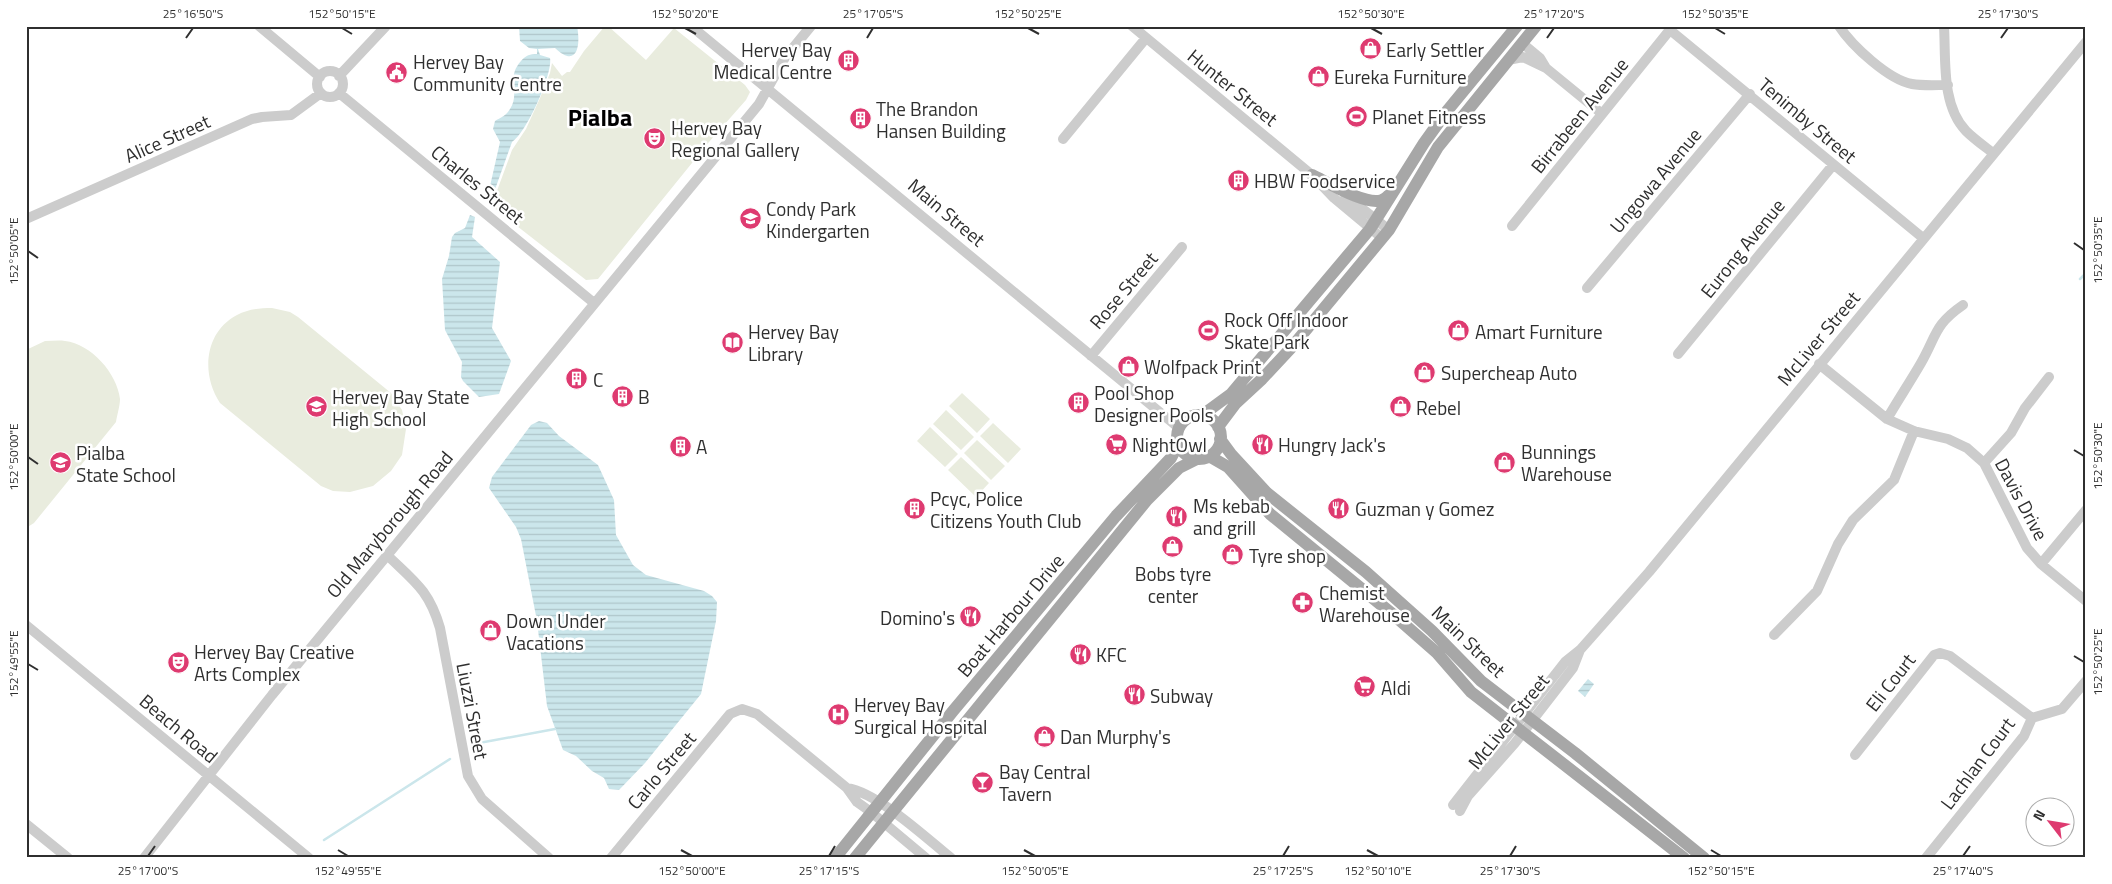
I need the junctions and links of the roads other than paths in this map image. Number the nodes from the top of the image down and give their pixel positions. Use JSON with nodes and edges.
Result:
{"nodes":[{"id":1,"x":260,"y":26,"type":"edge"},
{"id":2,"x":386,"y":26,"type":"edge"},
{"id":3,"x":692,"y":26,"type":"edge"},
{"id":4,"x":811,"y":26,"type":"edge"},
{"id":5,"x":1132,"y":26,"type":"edge"},
{"id":6,"x":1508,"y":26,"type":"edge"},
{"id":7,"x":1517,"y":26,"type":"edge"},
{"id":8,"x":1536,"y":26,"type":"edge"},
{"id":9,"x":1839,"y":26,"type":"edge"},
{"id":10,"x":1944,"y":26,"type":"edge"},
{"id":11,"x":1671,"y":28,"type":"edge"},
{"id":12,"x":1146,"y":38,"type":"junction"},
{"id":13,"x":2084,"y":42,"type":"edge"},
{"id":14,"x":1522,"y":43,"type":"junction"},
{"id":15,"x":1492,"y":56,"type":"junction"},
{"id":16,"x":1508,"y":60,"type":"junction"},
{"id":17,"x":1546,"y":68,"type":"junction"},
{"id":18,"x":339,"y":76,"type":"junction"},
{"id":19,"x":320,"y":77,"type":"junction"},
{"id":20,"x":1948,"y":84,"type":"junction"},
{"id":21,"x":1467,"y":87,"type":"junction"},
{"id":22,"x":768,"y":89,"type":"junction"},
{"id":23,"x":320,"y":93,"type":"junction"},
{"id":24,"x":339,"y":94,"type":"junction"},
{"id":25,"x":1750,"y":94,"type":"junction"},
{"id":26,"x":1601,"y":113,"type":"junction"},
{"id":27,"x":1064,"y":139,"type":"dead end"},
{"id":28,"x":1993,"y":153,"type":"junction"},
{"id":29,"x":1833,"y":164,"type":"junction"},
{"id":30,"x":1312,"y":175,"type":"junction"},
{"id":31,"x":1396,"y":189,"type":"junction"},
{"id":32,"x":26,"y":219,"type":"edge"},
{"id":33,"x":1373,"y":224,"type":"junction"},
{"id":34,"x":1512,"y":226,"type":"dead end"},
{"id":35,"x":1385,"y":234,"type":"junction"},
{"id":36,"x":1923,"y":238,"type":"junction"},
{"id":37,"x":1182,"y":246,"type":"dead end"},
{"id":38,"x":1587,"y":288,"type":"dead end"},
{"id":39,"x":594,"y":303,"type":"junction"},
{"id":40,"x":1963,"y":305,"type":"dead end"},
{"id":41,"x":1678,"y":354,"type":"dead end"},
{"id":42,"x":1091,"y":356,"type":"junction"},
{"id":43,"x":1819,"y":364,"type":"junction"},
{"id":44,"x":2049,"y":378,"type":"dead end"},
{"id":45,"x":1201,"y":416,"type":"junction"},
{"id":46,"x":1887,"y":419,"type":"junction"},
{"id":47,"x":1179,"y":428,"type":"junction"},
{"id":48,"x":1914,"y":430,"type":"junction"},
{"id":49,"x":1219,"y":433,"type":"junction"},
{"id":50,"x":1178,"y":445,"type":"junction"},
{"id":51,"x":1203,"y":458,"type":"junction"},
{"id":52,"x":1984,"y":463,"type":"junction"},
{"id":53,"x":2086,"y":510,"type":"edge"},
{"id":54,"x":387,"y":555,"type":"junction"},
{"id":55,"x":2042,"y":564,"type":"junction"},
{"id":56,"x":2086,"y":601,"type":"edge"},
{"id":57,"x":26,"y":625,"type":"edge"},
{"id":58,"x":1774,"y":636,"type":"dead end"},
{"id":59,"x":1017,"y":658,"type":"junction"},
{"id":60,"x":2086,"y":681,"type":"edge"},
{"id":61,"x":965,"y":698,"type":"junction"},
{"id":62,"x":1528,"y":717,"type":"junction"},
{"id":63,"x":2032,"y":718,"type":"junction"},
{"id":64,"x":1519,"y":730,"type":"junction"},
{"id":65,"x":1855,"y":754,"type":"dead end"},
{"id":66,"x":209,"y":775,"type":"junction"},
{"id":67,"x":876,"y":807,"type":"junction"},
{"id":68,"x":1457,"y":808,"type":"dead end"},
{"id":69,"x":892,"y":812,"type":"junction"},
{"id":70,"x":884,"y":822,"type":"junction"},
{"id":71,"x":26,"y":824,"type":"edge"},
{"id":72,"x":68,"y":858,"type":"edge"},
{"id":73,"x":144,"y":858,"type":"edge"},
{"id":74,"x":309,"y":858,"type":"edge"},
{"id":75,"x":549,"y":858,"type":"edge"},
{"id":76,"x":611,"y":858,"type":"edge"},
{"id":77,"x":835,"y":858,"type":"edge"},
{"id":78,"x":855,"y":858,"type":"edge"},
{"id":79,"x":926,"y":858,"type":"edge"},
{"id":80,"x":950,"y":858,"type":"edge"},
{"id":81,"x":1684,"y":858,"type":"edge"},
{"id":82,"x":1704,"y":858,"type":"edge"},
{"id":83,"x":1926,"y":858,"type":"edge"}],
"edges":[{"from":1,"to":19,"type":"street"},
{"from":2,"to":18,"type":"street"},
{"from":3,"to":22,"type":"street","name":"Main Street"},
{"from":4,"to":22,"type":"street","name":"Old Maryborough Road"},
{"from":5,"to":12,"type":"street","name":"Hunter Street"},
{"from":6,"to":15,"type":"main road"},
{"from":7,"to":15,"type":"main road"},
{"from":8,"to":14,"type":"main road"},
{"from":9,"to":20,"type":"street"},
{"from":10,"to":20,"type":"street"},
{"from":11,"to":25,"type":"street","name":"Tenimby Street"},
{"from":11,"to":26,"type":"street","name":"Birrabeen Avenue"},
{"from":12,"to":27,"type":"street"},
{"from":12,"to":30,"type":"street","name":"Hunter Street"},
{"from":13,"to":28,"type":"street","name":"McLiver Street"},
{"from":14,"to":16,"type":"main road"},
{"from":14,"to":17,"type":"street"},
{"from":14,"to":21,"type":"main road"},
{"from":15,"to":21,"type":"main road"},
{"from":16,"to":17,"type":"street"},
{"from":16,"to":35,"type":"main road"},
{"from":17,"to":26,"type":"street"},
{"from":18,"to":19,"type":"street"},
{"from":18,"to":24,"type":"street"},
{"from":19,"to":23,"type":"street"},
{"from":20,"to":28,"type":"street"},
{"from":21,"to":31,"type":"main road"},
{"from":22,"to":39,"type":"street","name":"Old Maryborough Road"},
{"from":22,"to":42,"type":"street","name":"Main Street"},
{"from":23,"to":24,"type":"street"},
{"from":23,"to":32,"type":"street","name":"Alice Street"},
{"from":24,"to":39,"type":"street","name":"Charles Street"},
{"from":25,"to":29,"type":"street","name":"Tenimby Street"},
{"from":25,"to":38,"type":"street","name":"Ungowa Avenue"},
{"from":26,"to":34,"type":"street","name":"Birrabeen Avenue"},
{"from":28,"to":36,"type":"street","name":"McLiver Street"},
{"from":29,"to":36,"type":"street","name":"Tenimby Street"},
{"from":29,"to":41,"type":"street","name":"Eurong Avenue"},
{"from":30,"to":31,"type":"main road"},
{"from":30,"to":33,"type":"street","name":"Hunter Street"},
{"from":31,"to":33,"type":"main road"},
{"from":33,"to":35,"type":"street","name":"Hunter Street"},
{"from":33,"to":45,"type":"main road"},
{"from":35,"to":49,"type":"main road"},
{"from":36,"to":43,"type":"street","name":"McLiver Street"},
{"from":37,"to":42,"type":"street","name":"Rose Street"},
{"from":39,"to":54,"type":"street","name":"Old Maryborough Road"},
{"from":40,"to":46,"type":"street"},
{"from":42,"to":47,"type":"street","name":"Main Street"},
{"from":43,"to":46,"type":"street","name":"Davis Drive"},
{"from":43,"to":62,"type":"street","name":"McLiver Street"},
{"from":44,"to":52,"type":"street"},
{"from":45,"to":47,"type":"main road"},
{"from":45,"to":49,"type":"main road"},
{"from":46,"to":48,"type":"street","name":"Davis Drive"},
{"from":47,"to":50,"type":"main road"},
{"from":48,"to":52,"type":"street","name":"Davis Drive"},
{"from":48,"to":58,"type":"street"},
{"from":49,"to":51,"type":"main road"},
{"from":49,"to":62,"type":"main road","name":"Main Street"},
{"from":50,"to":51,"type":"main road"},
{"from":50,"to":61,"type":"main road","name":"Boat Harbour Drive"},
{"from":51,"to":59,"type":"main road","name":"Boat Harbour Drive"},
{"from":51,"to":64,"type":"main road","name":"Main Street"},
{"from":52,"to":55,"type":"street","name":"Davis Drive"},
{"from":53,"to":55,"type":"street"},
{"from":54,"to":66,"type":"street","name":"Old Maryborough Road"},
{"from":54,"to":75,"type":"street","name":"Liuzzi Street"},
{"from":55,"to":56,"type":"street","name":"Davis Drive"},
{"from":57,"to":66,"type":"street","name":"Beach Road"},
{"from":59,"to":61,"type":"main road"},
{"from":59,"to":69,"type":"main road","name":"Boat Harbour Drive"},
{"from":60,"to":63,"type":"street","name":"Lachlan Court"},
{"from":61,"to":67,"type":"main road","name":"Boat Harbour Drive"},
{"from":62,"to":64,"type":"street","name":"McLiver Street"},
{"from":62,"to":82,"type":"main road","name":"Main Street"},
{"from":63,"to":65,"type":"street","name":"Eli Court"},
{"from":63,"to":83,"type":"street","name":"Lachlan Court"},
{"from":64,"to":68,"type":"street","name":"McLiver Street"},
{"from":64,"to":81,"type":"main road","name":"Main Street"},
{"from":66,"to":73,"type":"street","name":"Old Maryborough Road"},
{"from":66,"to":74,"type":"street","name":"Beach Road"},
{"from":67,"to":69,"type":"street"},
{"from":67,"to":70,"type":"street"},
{"from":67,"to":76,"type":"street","name":"Carlo Street"},
{"from":67,"to":77,"type":"main road","name":"Boat Harbour Drive"},
{"from":69,"to":70,"type":"main road","name":"Boat Harbour Drive"},
{"from":69,"to":80,"type":"street"},
{"from":70,"to":78,"type":"main road","name":"Boat Harbour Drive"},
{"from":70,"to":79,"type":"street"},
{"from":71,"to":72,"type":"street"}]}
